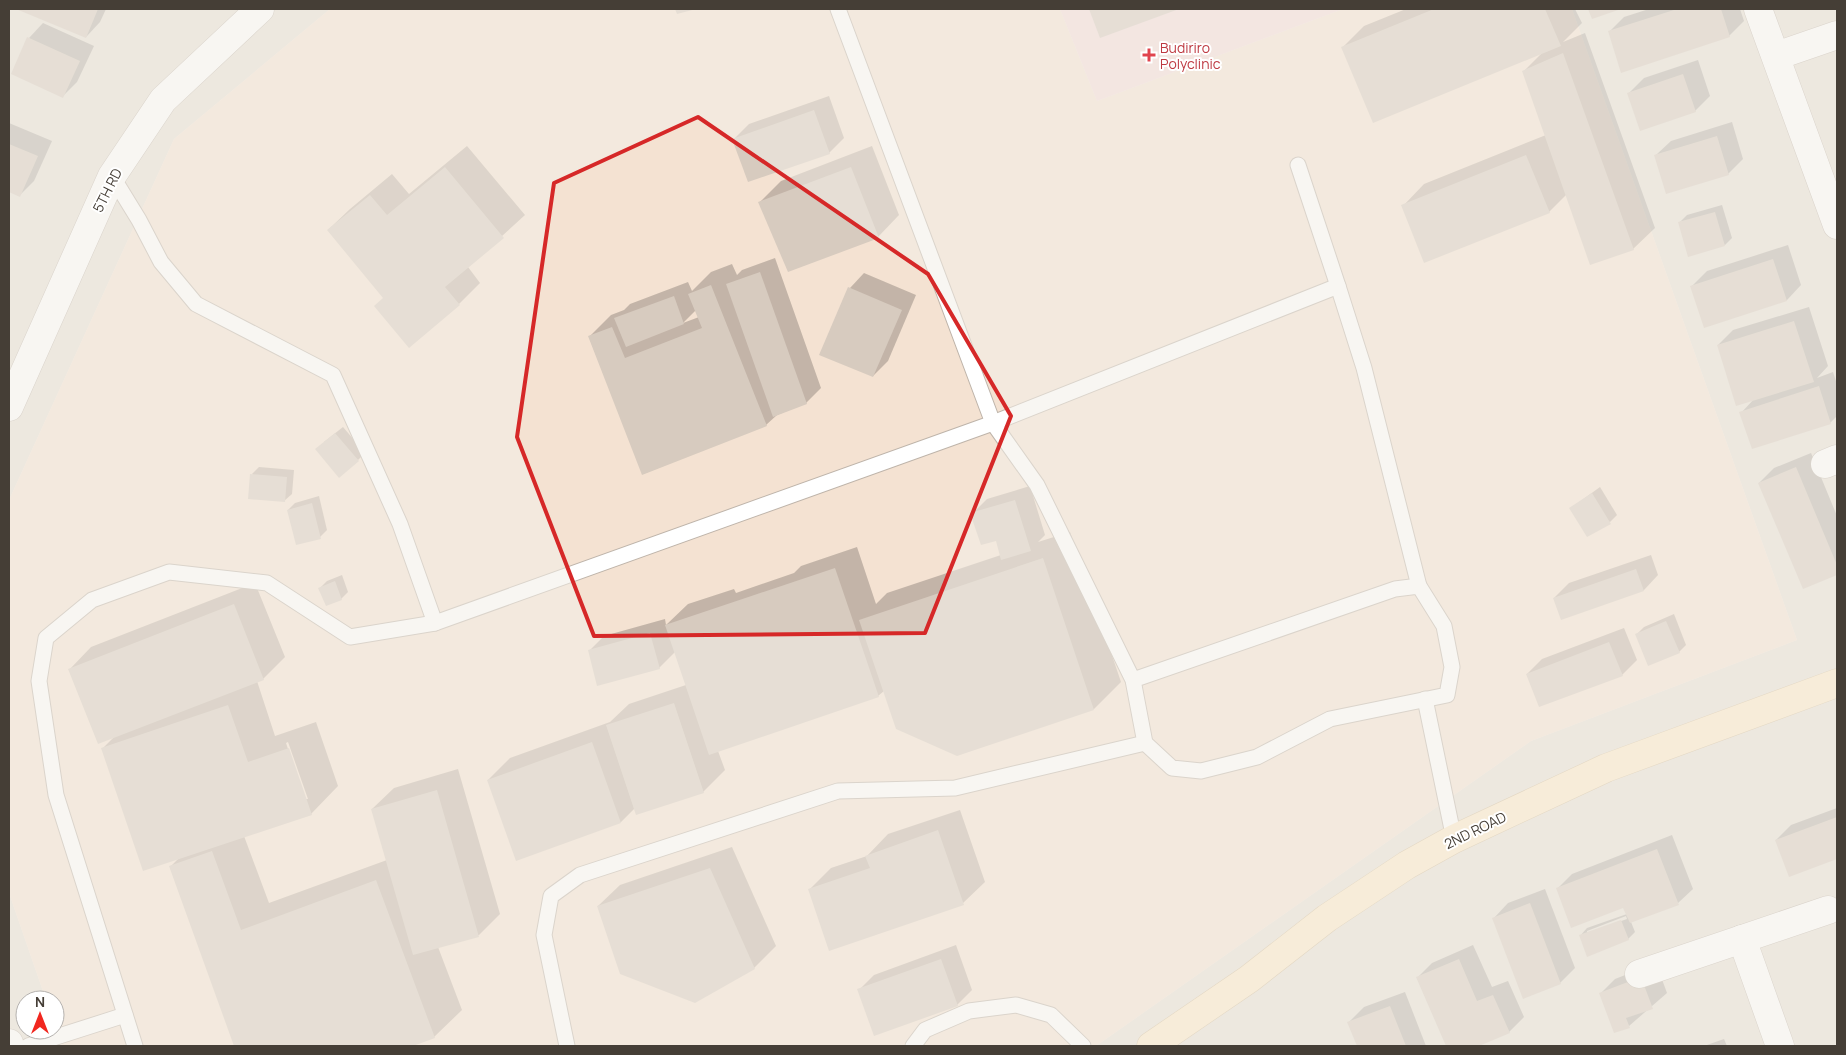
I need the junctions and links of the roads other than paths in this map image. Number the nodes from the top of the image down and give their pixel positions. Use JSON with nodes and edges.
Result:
{"nodes":[{"id":1,"x":260,"y":9,"type":"edge"},
{"id":2,"x":838,"y":9,"type":"edge"},
{"id":3,"x":1758,"y":9,"type":"edge"},
{"id":4,"x":1837,"y":35,"type":"edge"},
{"id":5,"x":1776,"y":56,"type":"junction"},
{"id":6,"x":1298,"y":165,"type":"dead end"},
{"id":7,"x":112,"y":176,"type":"junction"},
{"id":8,"x":1837,"y":225,"type":"edge"},
{"id":9,"x":1338,"y":286,"type":"junction"},
{"id":10,"x":9,"y":407,"type":"edge"},
{"id":11,"x":993,"y":423,"type":"junction"},
{"id":12,"x":1419,"y":586,"type":"junction"},
{"id":13,"x":435,"y":623,"type":"junction"},
{"id":14,"x":1133,"y":680,"type":"junction"},
{"id":15,"x":1837,"y":683,"type":"edge"},
{"id":16,"x":1425,"y":699,"type":"junction"},
{"id":17,"x":1145,"y":743,"type":"junction"},
{"id":18,"x":1454,"y":839,"type":"junction"},
{"id":19,"x":1828,"y":910,"type":"dead end"},
{"id":20,"x":1742,"y":939,"type":"junction"},
{"id":21,"x":1639,"y":974,"type":"dead end"},
{"id":22,"x":125,"y":1015,"type":"junction"},
{"id":23,"x":28,"y":1046,"type":"edge"},
{"id":24,"x":136,"y":1046,"type":"edge"},
{"id":25,"x":567,"y":1046,"type":"edge"},
{"id":26,"x":913,"y":1046,"type":"edge"},
{"id":27,"x":1083,"y":1046,"type":"edge"},
{"id":28,"x":1151,"y":1046,"type":"edge"},
{"id":29,"x":1780,"y":1046,"type":"edge"}],
"edges":[{"from":1,"to":7,"type":"street","name":"5TH RD"},
{"from":2,"to":11,"type":"lane"},
{"from":3,"to":5,"type":"street"},
{"from":4,"to":5,"type":"street"},
{"from":5,"to":8,"type":"street"},
{"from":6,"to":9,"type":"lane"},
{"from":7,"to":10,"type":"street","name":"5TH RD"},
{"from":7,"to":13,"type":"lane"},
{"from":9,"to":11,"type":"lane"},
{"from":9,"to":12,"type":"lane"},
{"from":11,"to":13,"type":"lane"},
{"from":11,"to":14,"type":"lane"},
{"from":12,"to":14,"type":"lane"},
{"from":12,"to":16,"type":"lane"},
{"from":13,"to":22,"type":"lane"},
{"from":14,"to":17,"type":"lane"},
{"from":15,"to":18,"type":"street","name":"2ND ROAD"},
{"from":16,"to":17,"type":"lane"},
{"from":16,"to":18,"type":"lane"},
{"from":17,"to":25,"type":"lane"},
{"from":18,"to":28,"type":"street","name":"2ND ROAD"},
{"from":19,"to":20,"type":"street"},
{"from":20,"to":21,"type":"street"},
{"from":20,"to":29,"type":"street"},
{"from":22,"to":23,"type":"lane"},
{"from":22,"to":24,"type":"lane"},
{"from":26,"to":27,"type":"lane"}]}
